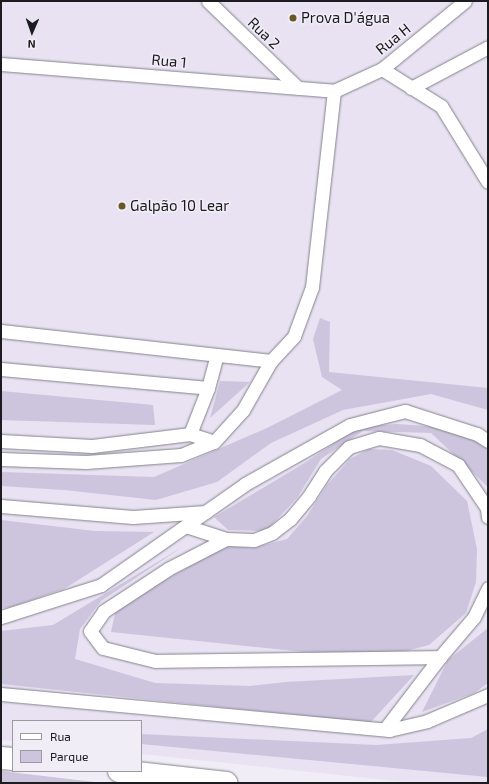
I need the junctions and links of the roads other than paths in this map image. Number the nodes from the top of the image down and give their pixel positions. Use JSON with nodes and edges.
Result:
{"nodes":[{"id":1,"x":208,"y":1,"type":"edge"},
{"id":2,"x":465,"y":1,"type":"edge"},
{"id":3,"x":488,"y":47,"type":"edge"},
{"id":4,"x":1,"y":64,"type":"edge"},
{"id":5,"x":382,"y":69,"type":"junction"},
{"id":6,"x":298,"y":88,"type":"junction"},
{"id":7,"x":411,"y":88,"type":"junction"},
{"id":8,"x":334,"y":91,"type":"junction"},
{"id":9,"x":488,"y":182,"type":"edge"},
{"id":10,"x":1,"y":331,"type":"edge"},
{"id":11,"x":217,"y":355,"type":"junction"},
{"id":12,"x":271,"y":361,"type":"junction"},
{"id":13,"x":1,"y":369,"type":"edge"},
{"id":14,"x":208,"y":388,"type":"junction"},
{"id":15,"x":190,"y":434,"type":"junction"},
{"id":16,"x":1,"y":441,"type":"edge"},
{"id":17,"x":488,"y":441,"type":"edge"},
{"id":18,"x":214,"y":442,"type":"junction"},
{"id":19,"x":1,"y":459,"type":"edge"},
{"id":20,"x":1,"y":506,"type":"edge"},
{"id":21,"x":206,"y":512,"type":"junction"},
{"id":22,"x":488,"y":517,"type":"edge"},
{"id":23,"x":186,"y":526,"type":"junction"},
{"id":24,"x":226,"y":539,"type":"junction"},
{"id":25,"x":488,"y":588,"type":"edge"},
{"id":26,"x":1,"y":617,"type":"edge"},
{"id":27,"x":440,"y":657,"type":"junction"},
{"id":28,"x":1,"y":694,"type":"edge"},
{"id":29,"x":488,"y":695,"type":"edge"},
{"id":30,"x":385,"y":729,"type":"junction"},
{"id":31,"x":1,"y":758,"type":"edge"},
{"id":32,"x":12,"y":759,"type":"edge"},
{"id":33,"x":128,"y":772,"type":"edge"},
{"id":34,"x":226,"y":783,"type":"edge"}],
"edges":[{"from":1,"to":6,"type":"lane","name":"Rua 2"},
{"from":2,"to":5,"type":"lane","name":"Rua H"},
{"from":3,"to":7,"type":"lane"},
{"from":4,"to":6,"type":"lane","name":"Rua 1"},
{"from":5,"to":7,"type":"lane"},
{"from":5,"to":8,"type":"lane","name":"Rua H"},
{"from":6,"to":8,"type":"lane","name":"Rua 1"},
{"from":7,"to":9,"type":"lane"},
{"from":8,"to":12,"type":"lane"},
{"from":10,"to":11,"type":"lane"},
{"from":11,"to":12,"type":"lane"},
{"from":11,"to":14,"type":"lane"},
{"from":12,"to":18,"type":"lane"},
{"from":13,"to":14,"type":"lane"},
{"from":14,"to":15,"type":"lane"},
{"from":15,"to":16,"type":"lane"},
{"from":15,"to":18,"type":"lane"},
{"from":17,"to":21,"type":"lane"},
{"from":18,"to":19,"type":"lane"},
{"from":20,"to":21,"type":"lane"},
{"from":21,"to":23,"type":"lane"},
{"from":22,"to":24,"type":"lane"},
{"from":23,"to":24,"type":"lane"},
{"from":23,"to":26,"type":"lane"},
{"from":24,"to":27,"type":"lane"},
{"from":25,"to":27,"type":"lane"},
{"from":27,"to":30,"type":"lane"},
{"from":28,"to":30,"type":"lane"},
{"from":29,"to":30,"type":"lane"},
{"from":31,"to":32,"type":"main road"},
{"from":33,"to":34,"type":"main road"}]}
